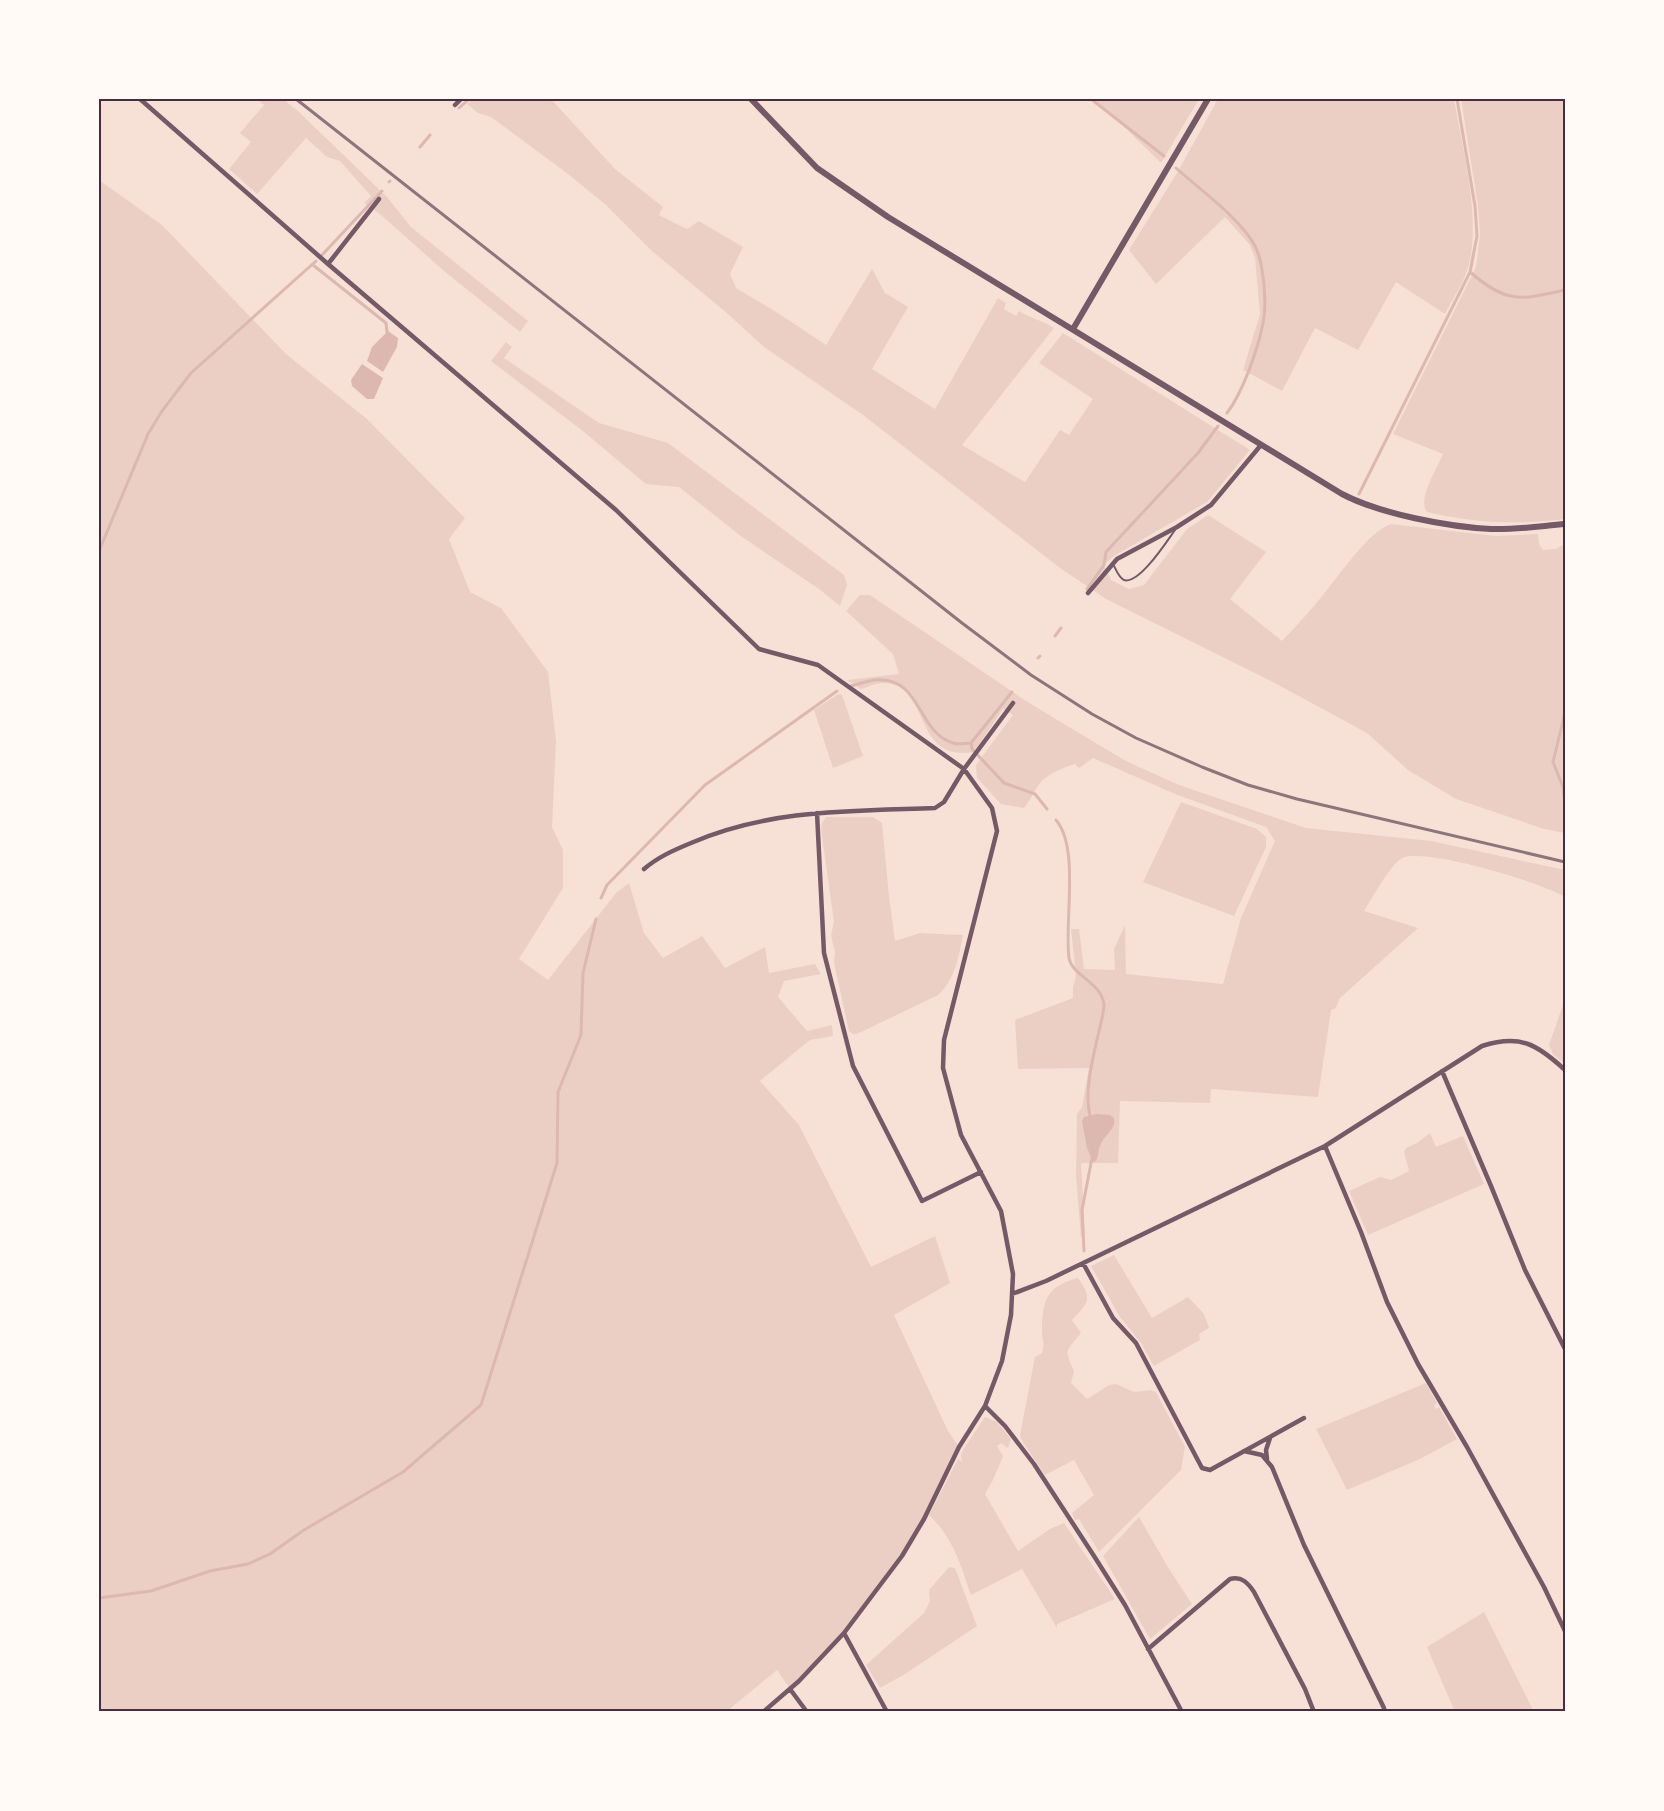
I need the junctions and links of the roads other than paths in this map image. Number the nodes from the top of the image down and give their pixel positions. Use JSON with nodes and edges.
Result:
{"nodes":[{"id":1,"x":140,"y":99,"type":"edge"},
{"id":2,"x":461,"y":99,"type":"edge"},
{"id":3,"x":751,"y":99,"type":"edge"},
{"id":4,"x":1208,"y":99,"type":"edge"},
{"id":5,"x":455,"y":105,"type":"dead end"},
{"id":6,"x":379,"y":199,"type":"dead end"},
{"id":7,"x":328,"y":264,"type":"junction"},
{"id":8,"x":1073,"y":329,"type":"junction"},
{"id":9,"x":1261,"y":445,"type":"junction"},
{"id":10,"x":1565,"y":524,"type":"edge"},
{"id":11,"x":1177,"y":527,"type":"junction"},
{"id":12,"x":1113,"y":564,"type":"junction"},
{"id":13,"x":1088,"y":593,"type":"dead end"},
{"id":14,"x":1013,"y":703,"type":"dead end"},
{"id":15,"x":964,"y":769,"type":"junction"},
{"id":16,"x":817,"y":813,"type":"junction"},
{"id":17,"x":644,"y":869,"type":"dead end"},
{"id":18,"x":1565,"y":1070,"type":"edge"},
{"id":19,"x":1442,"y":1071,"type":"junction"},
{"id":20,"x":1325,"y":1146,"type":"junction"},
{"id":21,"x":981,"y":1172,"type":"junction"},
{"id":22,"x":1083,"y":1263,"type":"junction"},
{"id":23,"x":1012,"y":1294,"type":"junction"},
{"id":24,"x":1565,"y":1349,"type":"edge"},
{"id":25,"x":985,"y":1406,"type":"junction"},
{"id":26,"x":1305,"y":1418,"type":"dead end"},
{"id":27,"x":1271,"y":1437,"type":"junction"},
{"id":28,"x":1244,"y":1451,"type":"junction"},
{"id":29,"x":1267,"y":1459,"type":"junction"},
{"id":30,"x":1565,"y":1631,"type":"edge"},
{"id":31,"x":844,"y":1633,"type":"junction"},
{"id":32,"x":1148,"y":1649,"type":"junction"},
{"id":33,"x":790,"y":1689,"type":"junction"},
{"id":34,"x":763,"y":1712,"type":"edge"},
{"id":35,"x":807,"y":1712,"type":"edge"},
{"id":36,"x":887,"y":1712,"type":"edge"},
{"id":37,"x":1182,"y":1712,"type":"edge"},
{"id":38,"x":1314,"y":1712,"type":"edge"},
{"id":39,"x":1384,"y":1712,"type":"edge"}],
"edges":[{"from":1,"to":7,"type":"street"},
{"from":2,"to":5,"type":"street"},
{"from":3,"to":8,"type":"street"},
{"from":4,"to":8,"type":"street"},
{"from":6,"to":7,"type":"street"},
{"from":7,"to":15,"type":"street"},
{"from":8,"to":9,"type":"street"},
{"from":9,"to":10,"type":"street"},
{"from":9,"to":11,"type":"street"},
{"from":11,"to":12,"type":"street"},
{"from":11,"to":12,"type":"lane"},
{"from":12,"to":13,"type":"street"},
{"from":14,"to":15,"type":"street"},
{"from":15,"to":16,"type":"street"},
{"from":15,"to":21,"type":"street"},
{"from":16,"to":17,"type":"street"},
{"from":16,"to":21,"type":"street"},
{"from":18,"to":19,"type":"street"},
{"from":19,"to":20,"type":"street"},
{"from":19,"to":24,"type":"street"},
{"from":20,"to":22,"type":"street"},
{"from":20,"to":30,"type":"street"},
{"from":21,"to":23,"type":"street"},
{"from":22,"to":23,"type":"street"},
{"from":22,"to":28,"type":"street"},
{"from":23,"to":25,"type":"street"},
{"from":25,"to":31,"type":"street"},
{"from":25,"to":32,"type":"street"},
{"from":26,"to":27,"type":"street"},
{"from":27,"to":28,"type":"street"},
{"from":27,"to":29,"type":"street"},
{"from":28,"to":29,"type":"street"},
{"from":29,"to":39,"type":"street"},
{"from":31,"to":33,"type":"street"},
{"from":31,"to":36,"type":"street"},
{"from":32,"to":37,"type":"street"},
{"from":32,"to":38,"type":"street"},
{"from":33,"to":34,"type":"street"},
{"from":33,"to":35,"type":"street"}]}
